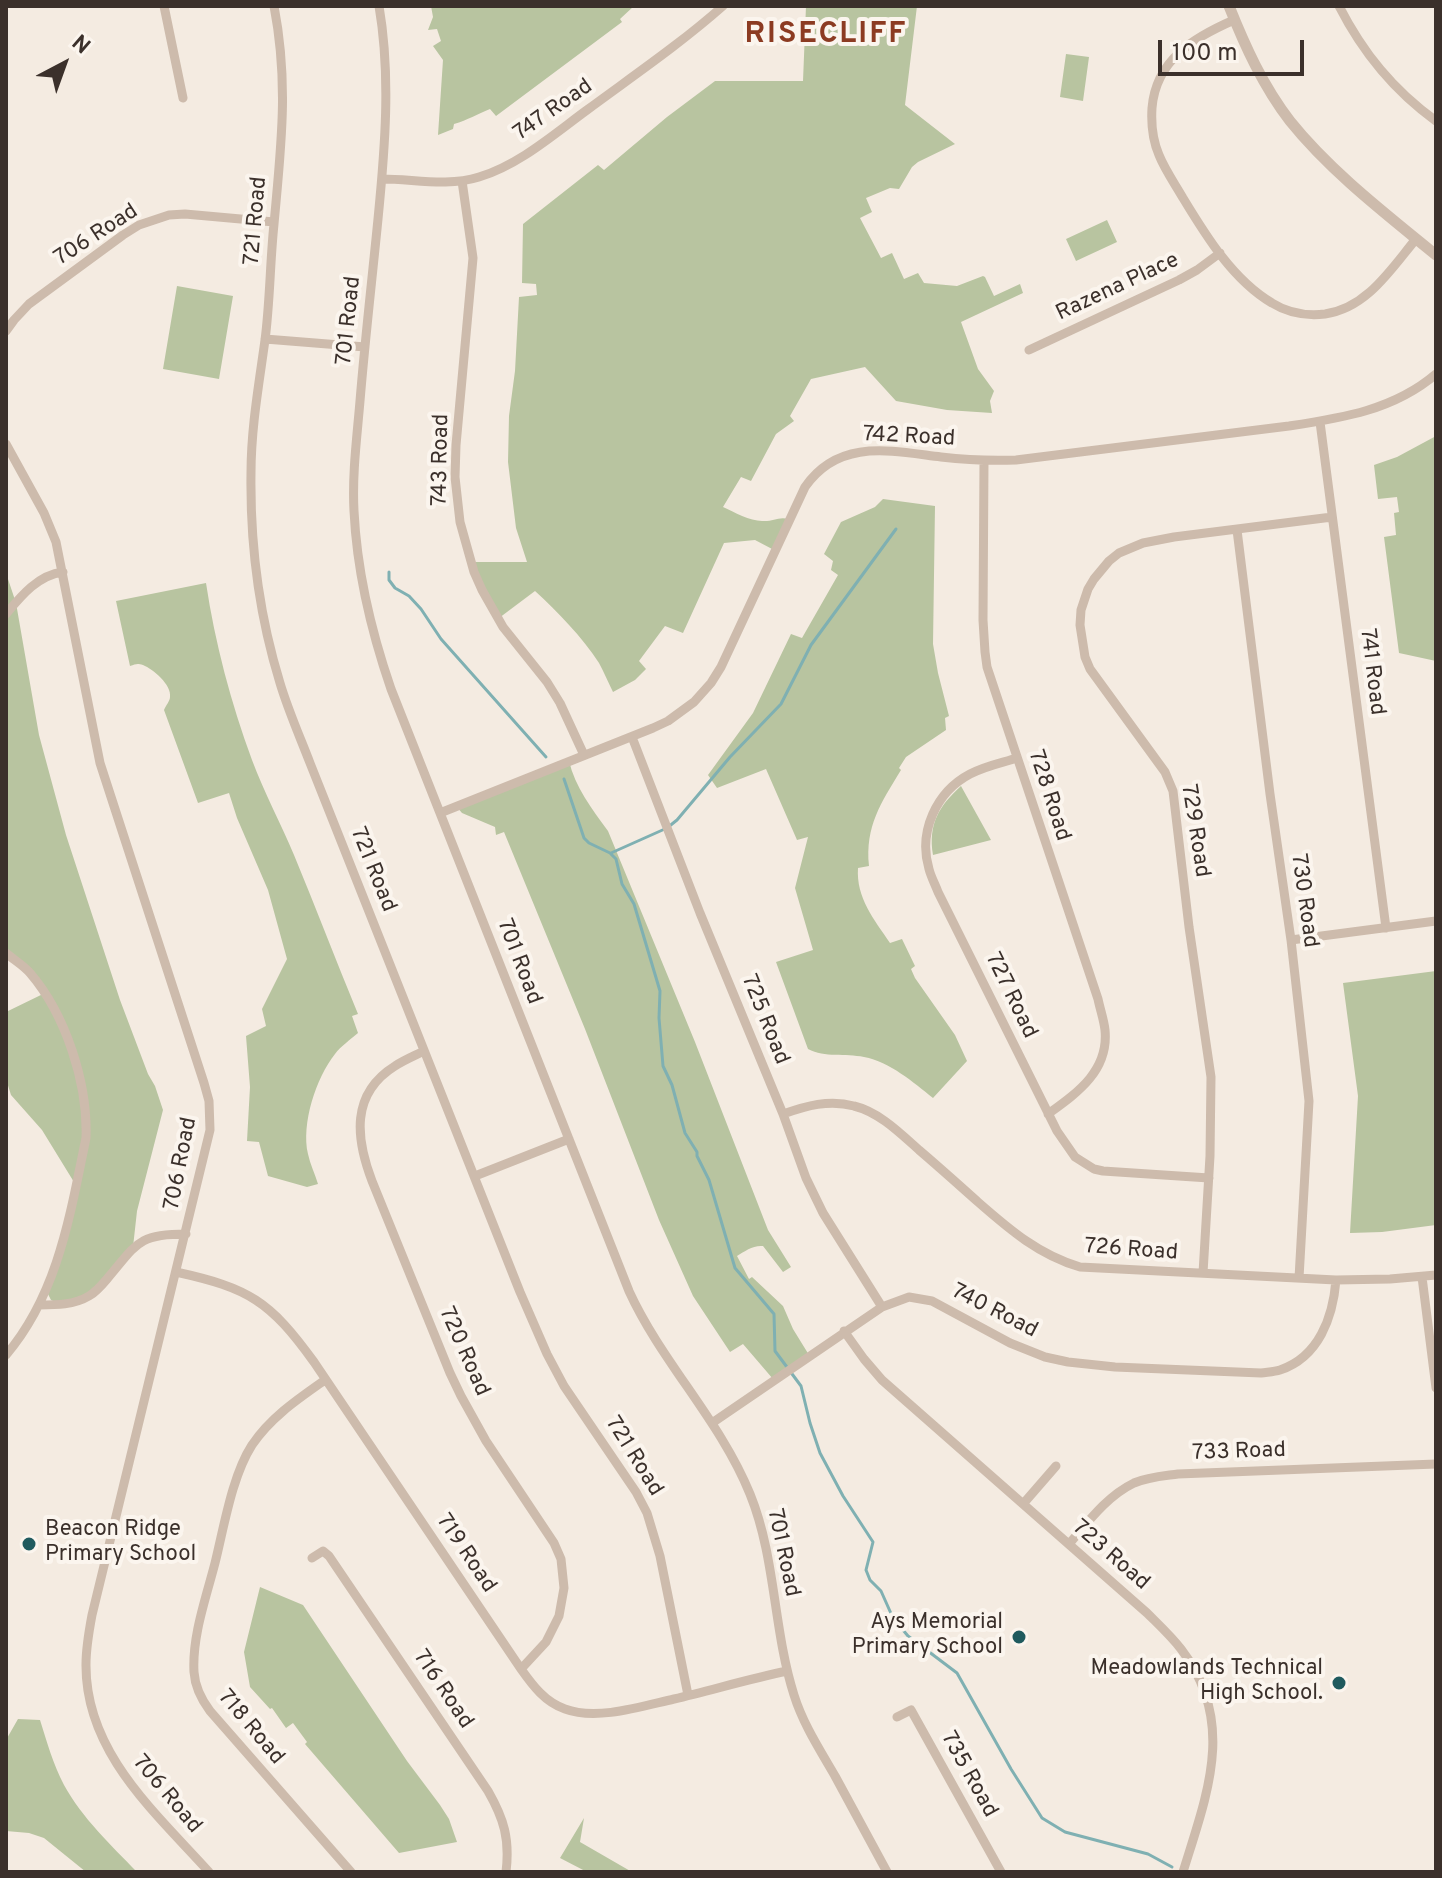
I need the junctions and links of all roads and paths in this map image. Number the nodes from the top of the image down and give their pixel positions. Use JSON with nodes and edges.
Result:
{"nodes":[{"id":1,"x":164,"y":6,"type":"edge"},
{"id":2,"x":274,"y":6,"type":"edge"},
{"id":3,"x":379,"y":6,"type":"edge"},
{"id":4,"x":723,"y":6,"type":"edge"},
{"id":5,"x":1229,"y":6,"type":"edge"},
{"id":6,"x":1339,"y":6,"type":"edge"},
{"id":7,"x":1234,"y":20,"type":"junction"},
{"id":8,"x":183,"y":98,"type":"dead end"},
{"id":9,"x":1436,"y":121,"type":"edge"},
{"id":10,"x":382,"y":179,"type":"junction"},
{"id":11,"x":462,"y":181,"type":"junction"},
{"id":12,"x":274,"y":222,"type":"junction"},
{"id":13,"x":1416,"y":239,"type":"junction"},
{"id":14,"x":1220,"y":253,"type":"junction"},
{"id":15,"x":1436,"y":255,"type":"edge"},
{"id":16,"x":6,"y":331,"type":"edge"},
{"id":17,"x":265,"y":339,"type":"junction"},
{"id":18,"x":365,"y":347,"type":"junction"},
{"id":19,"x":1029,"y":350,"type":"dead end"},
{"id":20,"x":1436,"y":374,"type":"edge"},
{"id":21,"x":1320,"y":422,"type":"junction"},
{"id":22,"x":6,"y":444,"type":"edge"},
{"id":23,"x":984,"y":461,"type":"junction"},
{"id":24,"x":1332,"y":517,"type":"junction"},
{"id":25,"x":1237,"y":530,"type":"junction"},
{"id":26,"x":63,"y":572,"type":"junction"},
{"id":27,"x":6,"y":614,"type":"edge"},
{"id":28,"x":632,"y":737,"type":"junction"},
{"id":29,"x":584,"y":755,"type":"junction"},
{"id":30,"x":1017,"y":758,"type":"junction"},
{"id":31,"x":440,"y":813,"type":"junction"},
{"id":32,"x":1436,"y":921,"type":"edge"},
{"id":33,"x":1386,"y":928,"type":"junction"},
{"id":34,"x":1291,"y":940,"type":"junction"},
{"id":35,"x":6,"y":953,"type":"edge"},
{"id":36,"x":424,"y":1051,"type":"junction"},
{"id":37,"x":783,"y":1114,"type":"junction"},
{"id":38,"x":1048,"y":1114,"type":"junction"},
{"id":39,"x":569,"y":1139,"type":"junction"},
{"id":40,"x":475,"y":1176,"type":"junction"},
{"id":41,"x":1209,"y":1178,"type":"junction"},
{"id":42,"x":186,"y":1234,"type":"junction"},
{"id":43,"x":176,"y":1272,"type":"junction"},
{"id":44,"x":1203,"y":1273,"type":"junction"},
{"id":45,"x":1436,"y":1275,"type":"edge"},
{"id":46,"x":1422,"y":1277,"type":"junction"},
{"id":47,"x":1299,"y":1278,"type":"junction"},
{"id":48,"x":1336,"y":1280,"type":"junction"},
{"id":49,"x":39,"y":1305,"type":"junction"},
{"id":50,"x":882,"y":1307,"type":"junction"},
{"id":51,"x":844,"y":1331,"type":"junction"},
{"id":52,"x":6,"y":1355,"type":"edge"},
{"id":53,"x":325,"y":1380,"type":"junction"},
{"id":54,"x":1436,"y":1388,"type":"edge"},
{"id":55,"x":712,"y":1423,"type":"junction"},
{"id":56,"x":1436,"y":1464,"type":"edge"},
{"id":57,"x":1056,"y":1466,"type":"dead end"},
{"id":58,"x":1023,"y":1504,"type":"junction"},
{"id":59,"x":1069,"y":1544,"type":"junction"},
{"id":60,"x":312,"y":1558,"type":"dead end"},
{"id":61,"x":521,"y":1669,"type":"junction"},
{"id":62,"x":787,"y":1671,"type":"junction"},
{"id":63,"x":688,"y":1695,"type":"junction"},
{"id":64,"x":897,"y":1717,"type":"dead end"},
{"id":65,"x":209,"y":1872,"type":"edge"},
{"id":66,"x":351,"y":1872,"type":"edge"},
{"id":67,"x":506,"y":1872,"type":"edge"},
{"id":68,"x":887,"y":1872,"type":"edge"},
{"id":69,"x":1001,"y":1872,"type":"edge"},
{"id":70,"x":1183,"y":1872,"type":"edge"}],
"edges":[{"from":1,"to":8,"type":"street"},
{"from":2,"to":12,"type":"street","name":"721 Road"},
{"from":3,"to":10,"type":"street","name":"701 Road"},
{"from":4,"to":11,"type":"street","name":"747 Road"},
{"from":5,"to":7,"type":"street"},
{"from":6,"to":9,"type":"street"},
{"from":7,"to":13,"type":"street"},
{"from":7,"to":14,"type":"street"},
{"from":10,"to":11,"type":"street","name":"747 Road"},
{"from":10,"to":18,"type":"street","name":"701 Road"},
{"from":11,"to":29,"type":"street","name":"743 Road"},
{"from":12,"to":16,"type":"street","name":"706 Road"},
{"from":12,"to":17,"type":"street","name":"721 Road"},
{"from":13,"to":14,"type":"street"},
{"from":13,"to":15,"type":"street"},
{"from":14,"to":19,"type":"street","name":"Razena Place"},
{"from":17,"to":18,"type":"street"},
{"from":17,"to":36,"type":"street","name":"721 Road"},
{"from":18,"to":31,"type":"street","name":"701 Road"},
{"from":20,"to":21,"type":"street","name":"742 Road"},
{"from":21,"to":23,"type":"street","name":"742 Road"},
{"from":21,"to":24,"type":"street","name":"741 Road"},
{"from":22,"to":26,"type":"street","name":"706 Road"},
{"from":23,"to":28,"type":"street","name":"742 Road"},
{"from":23,"to":30,"type":"street","name":"728 Road"},
{"from":24,"to":25,"type":"street","name":"729 Road"},
{"from":24,"to":33,"type":"street","name":"741 Road"},
{"from":25,"to":34,"type":"street","name":"730 Road"},
{"from":25,"to":41,"type":"street","name":"729 Road"},
{"from":26,"to":27,"type":"street"},
{"from":26,"to":42,"type":"street","name":"706 Road"},
{"from":28,"to":29,"type":"street","name":"742 Road"},
{"from":28,"to":37,"type":"street","name":"725 Road"},
{"from":29,"to":31,"type":"street","name":"742 Road"},
{"from":30,"to":38,"type":"street","name":"728 Road"},
{"from":30,"to":38,"type":"street","name":"727 Road"},
{"from":31,"to":39,"type":"street","name":"701 Road"},
{"from":32,"to":33,"type":"street"},
{"from":33,"to":34,"type":"street"},
{"from":34,"to":47,"type":"street","name":"730 Road"},
{"from":35,"to":49,"type":"street"},
{"from":36,"to":40,"type":"street","name":"721 Road"},
{"from":36,"to":61,"type":"street","name":"720 Road"},
{"from":37,"to":44,"type":"street","name":"726 Road"},
{"from":37,"to":50,"type":"street","name":"725 Road"},
{"from":38,"to":41,"type":"street","name":"727 Road"},
{"from":39,"to":40,"type":"street"},
{"from":39,"to":55,"type":"street","name":"701 Road"},
{"from":40,"to":63,"type":"street","name":"721 Road"},
{"from":41,"to":44,"type":"street","name":"729 Road"},
{"from":42,"to":43,"type":"street","name":"706 Road"},
{"from":42,"to":49,"type":"street"},
{"from":43,"to":53,"type":"street","name":"719 Road"},
{"from":43,"to":65,"type":"street","name":"706 Road"},
{"from":44,"to":47,"type":"street","name":"726 Road"},
{"from":45,"to":46,"type":"street","name":"726 Road"},
{"from":46,"to":48,"type":"street","name":"726 Road"},
{"from":46,"to":54,"type":"street"},
{"from":47,"to":48,"type":"street","name":"726 Road"},
{"from":48,"to":50,"type":"street","name":"740 Road"},
{"from":49,"to":52,"type":"street"},
{"from":50,"to":51,"type":"street","name":"740 Road"},
{"from":51,"to":55,"type":"street","name":"740 Road"},
{"from":51,"to":58,"type":"street","name":"723 Road"},
{"from":53,"to":61,"type":"street","name":"719 Road"},
{"from":53,"to":66,"type":"street","name":"718 Road"},
{"from":55,"to":62,"type":"street","name":"701 Road"},
{"from":56,"to":59,"type":"street","name":"733 Road"},
{"from":57,"to":58,"type":"street"},
{"from":58,"to":59,"type":"street","name":"723 Road"},
{"from":59,"to":70,"type":"street","name":"723 Road"},
{"from":60,"to":67,"type":"street","name":"716 Road"},
{"from":61,"to":63,"type":"street","name":"719 Road"},
{"from":62,"to":63,"type":"street","name":"719 Road"},
{"from":62,"to":68,"type":"street","name":"701 Road"},
{"from":64,"to":69,"type":"street","name":"735 Road"}]}
